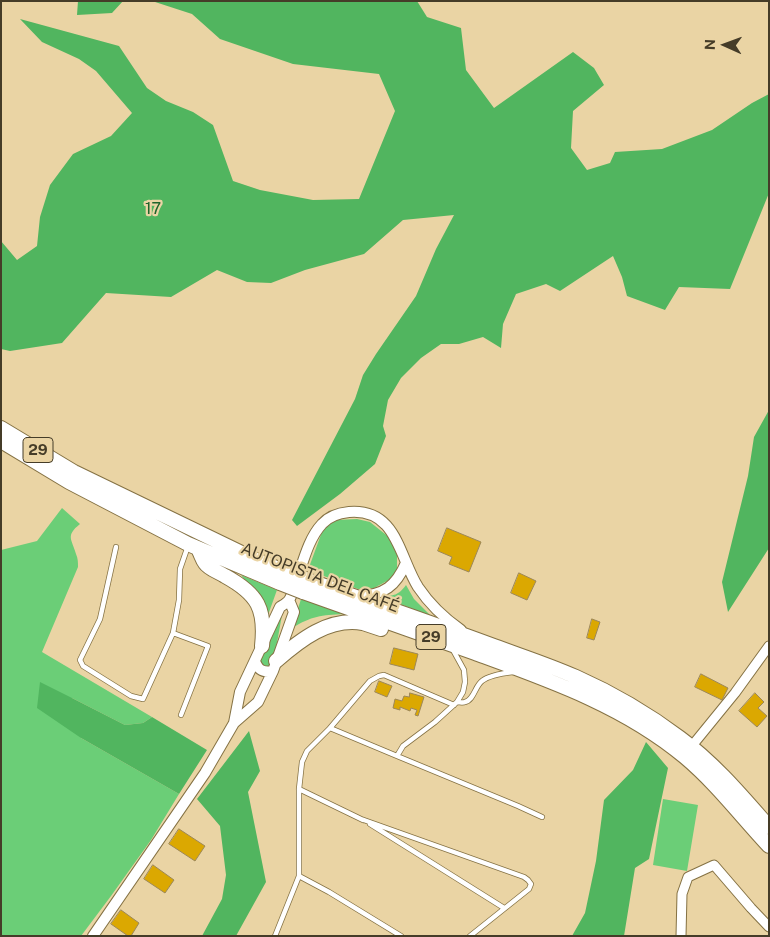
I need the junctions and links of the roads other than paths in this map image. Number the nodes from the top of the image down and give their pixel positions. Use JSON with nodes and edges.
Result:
{"nodes":[{"id":1,"x":1,"y":428,"type":"edge"},
{"id":2,"x":1,"y":441,"type":"edge"},
{"id":3,"x":116,"y":547,"type":"dead end"},
{"id":4,"x":193,"y":547,"type":"junction"},
{"id":5,"x":406,"y":563,"type":"junction"},
{"id":6,"x":282,"y":577,"type":"junction"},
{"id":7,"x":306,"y":586,"type":"junction"},
{"id":8,"x":348,"y":594,"type":"junction"},
{"id":9,"x":290,"y":600,"type":"junction"},
{"id":10,"x":400,"y":626,"type":"junction"},
{"id":11,"x":173,"y":634,"type":"junction"},
{"id":12,"x":470,"y":637,"type":"junction"},
{"id":13,"x":450,"y":644,"type":"junction"},
{"id":14,"x":262,"y":646,"type":"junction"},
{"id":15,"x":769,"y":646,"type":"edge"},
{"id":16,"x":255,"y":660,"type":"junction"},
{"id":17,"x":274,"y":666,"type":"junction"},
{"id":18,"x":525,"y":671,"type":"junction"},
{"id":19,"x":456,"y":703,"type":"junction"},
{"id":20,"x":181,"y":716,"type":"dead end"},
{"id":21,"x":234,"y":723,"type":"junction"},
{"id":22,"x":330,"y":728,"type":"junction"},
{"id":23,"x":691,"y":747,"type":"junction"},
{"id":24,"x":397,"y":756,"type":"junction"},
{"id":25,"x":299,"y":789,"type":"junction"},
{"id":26,"x":542,"y":817,"type":"dead end"},
{"id":27,"x":361,"y":818,"type":"junction"},
{"id":28,"x":769,"y":826,"type":"edge"},
{"id":29,"x":769,"y":846,"type":"edge"},
{"id":30,"x":299,"y":876,"type":"junction"},
{"id":31,"x":504,"y":908,"type":"junction"},
{"id":32,"x":769,"y":926,"type":"edge"},
{"id":33,"x":93,"y":936,"type":"edge"},
{"id":34,"x":275,"y":936,"type":"edge"},
{"id":35,"x":401,"y":936,"type":"edge"},
{"id":36,"x":470,"y":936,"type":"edge"},
{"id":37,"x":681,"y":936,"type":"edge"}],
"edges":[{"from":1,"to":6,"type":"highway","name":"AUTOPISTA DEL CAFÉ","number":"29"},
{"from":2,"to":4,"type":"highway","name":"AUTOPISTA DEL CAFÉ","number":"29"},
{"from":3,"to":11,"type":"lane"},
{"from":4,"to":6,"type":"highway","name":"AUTOPISTA DEL CAFÉ","number":"29"},
{"from":4,"to":11,"type":"lane"},
{"from":4,"to":14,"type":"highway"},
{"from":5,"to":8,"type":"street"},
{"from":5,"to":9,"type":"street"},
{"from":5,"to":12,"type":"street"},
{"from":6,"to":7,"type":"highway","name":"AUTOPISTA DEL CAFÉ","number":"29","bridge":true},
{"from":7,"to":8,"type":"highway","name":"AUTOPISTA DEL CAFÉ","number":"29"},
{"from":7,"to":10,"type":"highway","name":"AUTOPISTA DEL CAFÉ","number":"29"},
{"from":8,"to":12,"type":"highway","name":"AUTOPISTA DEL CAFÉ","number":"29"},
{"from":9,"to":14,"type":"street"},
{"from":9,"to":17,"type":"street"},
{"from":10,"to":13,"type":"highway","name":"AUTOPISTA DEL CAFÉ","number":"29"},
{"from":10,"to":17,"type":"highway"},
{"from":11,"to":20,"type":"lane"},
{"from":12,"to":23,"type":"highway","name":"AUTOPISTA DEL CAFÉ","number":"29"},
{"from":13,"to":18,"type":"highway","name":"AUTOPISTA DEL CAFÉ","number":"29"},
{"from":13,"to":19,"type":"lane"},
{"from":14,"to":16,"type":"street"},
{"from":15,"to":23,"type":"street"},
{"from":16,"to":17,"type":"street"},
{"from":16,"to":21,"type":"street"},
{"from":17,"to":21,"type":"street"},
{"from":18,"to":19,"type":"lane"},
{"from":18,"to":29,"type":"highway","name":"AUTOPISTA DEL CAFÉ","number":"29"},
{"from":19,"to":22,"type":"lane"},
{"from":19,"to":24,"type":"lane"},
{"from":21,"to":33,"type":"street"},
{"from":22,"to":24,"type":"lane"},
{"from":22,"to":25,"type":"lane"},
{"from":23,"to":28,"type":"highway","name":"AUTOPISTA DEL CAFÉ","number":"29"},
{"from":24,"to":26,"type":"lane"},
{"from":25,"to":27,"type":"lane"},
{"from":25,"to":30,"type":"lane"},
{"from":27,"to":31,"type":"lane"},
{"from":27,"to":31,"type":"lane"},
{"from":30,"to":34,"type":"lane"},
{"from":30,"to":35,"type":"lane"},
{"from":31,"to":36,"type":"lane"},
{"from":32,"to":37,"type":"street"}]}
